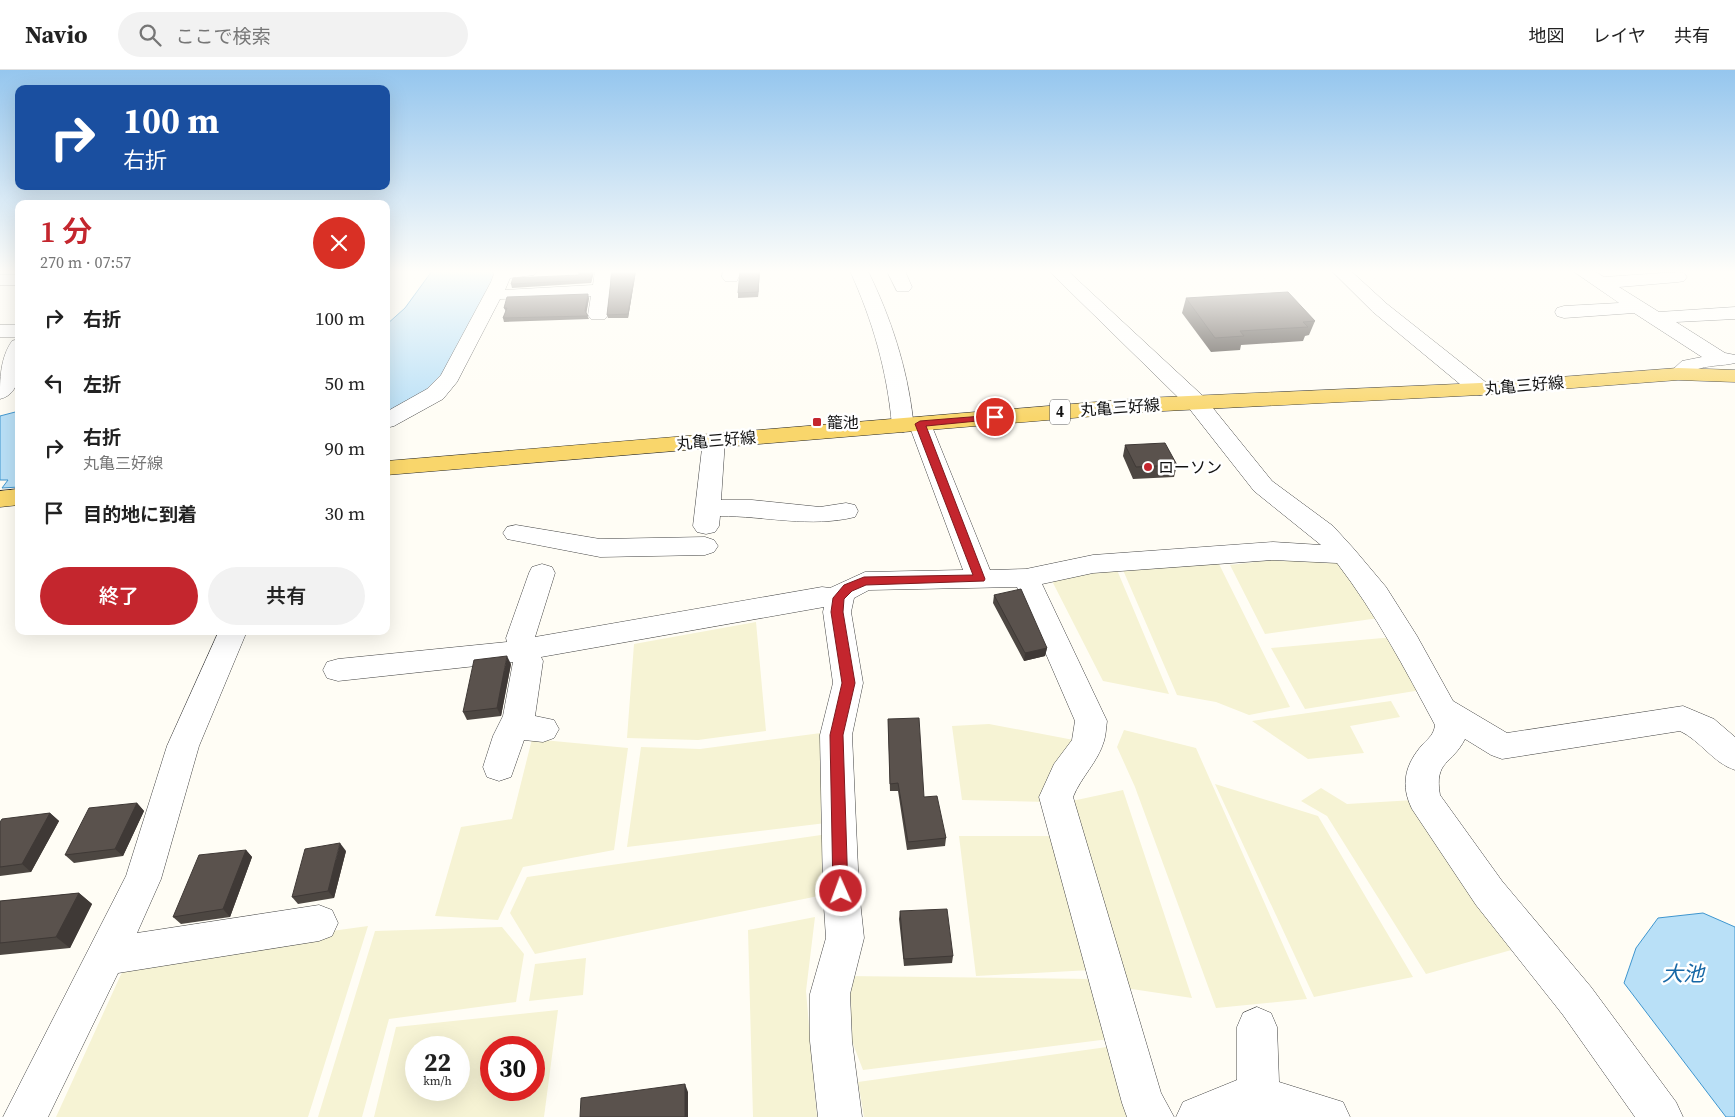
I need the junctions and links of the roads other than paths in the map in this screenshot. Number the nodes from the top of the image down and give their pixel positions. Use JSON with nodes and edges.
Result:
{"nodes":[{"id":1,"x":479,"y":320,"type":"edge"},
{"id":2,"x":881,"y":320,"type":"edge"},
{"id":3,"x":1109,"y":320,"type":"edge"},
{"id":4,"x":1395,"y":320,"type":"edge"},
{"id":5,"x":1658,"y":320,"type":"edge"},
{"id":6,"x":0,"y":331,"type":"edge"},
{"id":7,"x":15,"y":331,"type":"edge"},
{"id":8,"x":15,"y":357,"type":"edge"},
{"id":9,"x":1730,"y":365,"type":"edge"},
{"id":10,"x":1480,"y":389,"type":"junction"},
{"id":11,"x":0,"y":393,"type":"edge"},
{"id":12,"x":1196,"y":402,"type":"junction"},
{"id":13,"x":390,"y":419,"type":"edge"},
{"id":14,"x":912,"y":424,"type":"junction"},
{"id":15,"x":714,"y":440,"type":"junction"},
{"id":16,"x":390,"y":468,"type":"edge"},
{"id":17,"x":15,"y":497,"type":"edge"},
{"id":18,"x":0,"y":499,"type":"edge"},
{"id":19,"x":708,"y":508,"type":"junction"},
{"id":20,"x":846,"y":511,"type":"dead end"},
{"id":21,"x":516,"y":533,"type":"dead end"},
{"id":22,"x":1344,"y":555,"type":"junction"},
{"id":23,"x":553,"y":557,"type":"junction"},
{"id":24,"x":1026,"y":578,"type":"junction"},
{"id":25,"x":980,"y":579,"type":"junction"},
{"id":26,"x":838,"y":598,"type":"junction"},
{"id":27,"x":232,"y":635,"type":"edge"},
{"id":28,"x":524,"y":649,"type":"junction"},
{"id":29,"x":338,"y":670,"type":"dead end"},
{"id":30,"x":1445,"y":710,"type":"junction"},
{"id":31,"x":1735,"y":757,"type":"edge"},
{"id":32,"x":499,"y":768,"type":"dead end"},
{"id":33,"x":319,"y":923,"type":"dead end"},
{"id":34,"x":107,"y":956,"type":"junction"},
{"id":35,"x":1257,"y":1027,"type":"dead end"},
{"id":36,"x":1258,"y":1097,"type":"junction"},
{"id":37,"x":25,"y":1117,"type":"edge"},
{"id":38,"x":840,"y":1117,"type":"edge"},
{"id":39,"x":1152,"y":1117,"type":"edge"},
{"id":40,"x":1198,"y":1117,"type":"edge"},
{"id":41,"x":1328,"y":1117,"type":"edge"},
{"id":42,"x":1661,"y":1117,"type":"edge"}],
"edges":[{"from":1,"to":13,"type":"street"},
{"from":2,"to":14,"type":"street"},
{"from":3,"to":12,"type":"street"},
{"from":4,"to":10,"type":"street"},
{"from":5,"to":9,"type":"street"},
{"from":6,"to":7,"type":"street"},
{"from":8,"to":11,"type":"street"},
{"from":9,"to":10,"type":"main road","name":"丸亀三好線","number":"4"},
{"from":10,"to":12,"type":"main road","name":"丸亀三好線","number":"4"},
{"from":12,"to":14,"type":"main road","name":"丸亀三好線","number":"4"},
{"from":12,"to":22,"type":"street"},
{"from":14,"to":15,"type":"main road","name":"丸亀三好線","number":"4"},
{"from":14,"to":25,"type":"street"},
{"from":15,"to":16,"type":"main road","name":"丸亀三好線","number":"4"},
{"from":15,"to":19,"type":"street"},
{"from":17,"to":18,"type":"main road"},
{"from":19,"to":20,"type":"street"},
{"from":19,"to":23,"type":"street"},
{"from":21,"to":23,"type":"street"},
{"from":22,"to":24,"type":"street"},
{"from":22,"to":30,"type":"street"},
{"from":23,"to":28,"type":"street"},
{"from":24,"to":25,"type":"street"},
{"from":24,"to":39,"type":"street"},
{"from":25,"to":26,"type":"street"},
{"from":26,"to":28,"type":"street"},
{"from":26,"to":38,"type":"street"},
{"from":27,"to":34,"type":"street"},
{"from":28,"to":29,"type":"street"},
{"from":28,"to":32,"type":"street"},
{"from":30,"to":31,"type":"street"},
{"from":30,"to":42,"type":"street"},
{"from":33,"to":34,"type":"street"},
{"from":34,"to":37,"type":"street"},
{"from":35,"to":36,"type":"street"},
{"from":36,"to":40,"type":"street"},
{"from":36,"to":41,"type":"street"}]}
